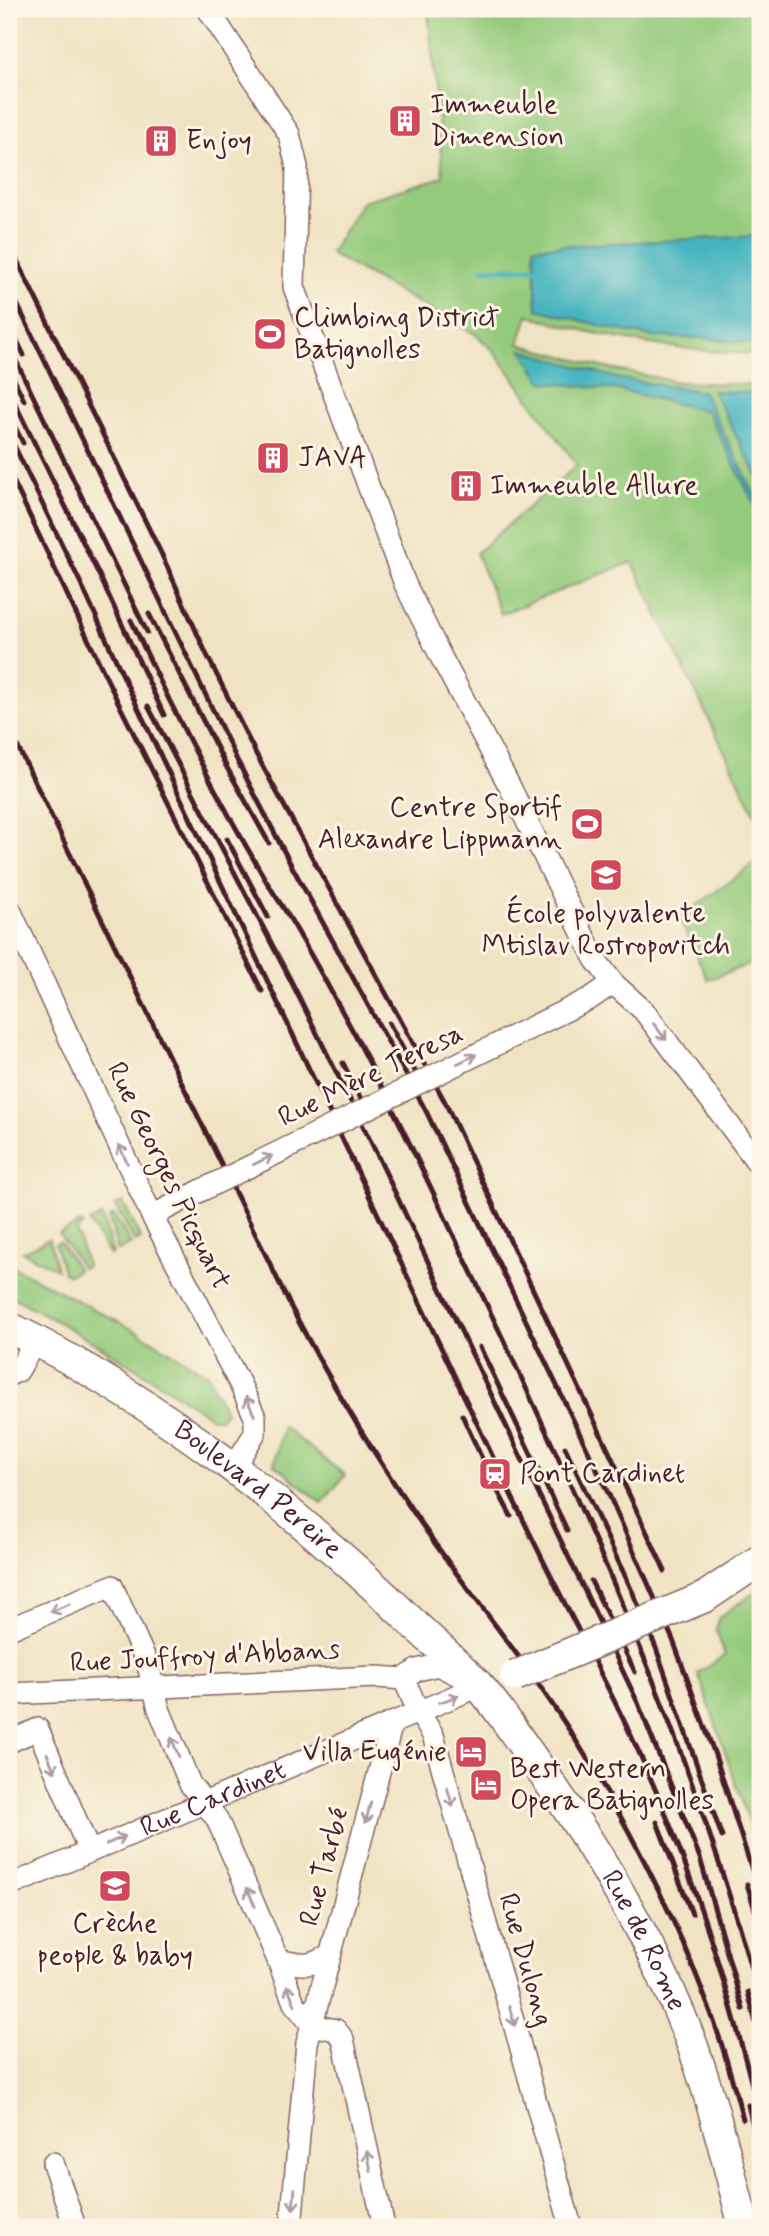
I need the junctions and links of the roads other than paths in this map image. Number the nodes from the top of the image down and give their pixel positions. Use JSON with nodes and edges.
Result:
{"nodes":[{"id":1,"x":208,"y":9,"type":"edge"},
{"id":2,"x":9,"y":908,"type":"edge"},
{"id":3,"x":613,"y":983,"type":"junction"},
{"id":4,"x":760,"y":1166,"type":"edge"},
{"id":5,"x":152,"y":1216,"type":"junction"},
{"id":6,"x":9,"y":1326,"type":"edge"},
{"id":7,"x":36,"y":1340,"type":"junction"},
{"id":8,"x":13,"y":1373,"type":"edge"},
{"id":9,"x":234,"y":1467,"type":"junction"},
{"id":10,"x":760,"y":1560,"type":"edge"},
{"id":11,"x":9,"y":1629,"type":"edge"},
{"id":12,"x":404,"y":1679,"type":"junction"},
{"id":13,"x":479,"y":1686,"type":"junction"},
{"id":14,"x":154,"y":1688,"type":"junction"},
{"id":15,"x":9,"y":1694,"type":"edge"},
{"id":16,"x":418,"y":1711,"type":"junction"},
{"id":17,"x":392,"y":1723,"type":"junction"},
{"id":18,"x":9,"y":1742,"type":"edge"},
{"id":19,"x":204,"y":1803,"type":"junction"},
{"id":20,"x":89,"y":1851,"type":"junction"},
{"id":21,"x":9,"y":1886,"type":"edge"},
{"id":22,"x":330,"y":1955,"type":"junction"},
{"id":23,"x":278,"y":1960,"type":"junction"},
{"id":24,"x":312,"y":2025,"type":"junction"},
{"id":25,"x":53,"y":2163,"type":"dead end"},
{"id":26,"x":75,"y":2227,"type":"edge"},
{"id":27,"x":291,"y":2227,"type":"edge"},
{"id":28,"x":384,"y":2227,"type":"edge"},
{"id":29,"x":572,"y":2227,"type":"edge"},
{"id":30,"x":744,"y":2227,"type":"edge"}],
"edges":[{"from":1,"to":3,"type":"street"},
{"from":5,"to":2,"type":"street","name":"Rue Georges Picquart","one_way":true},
{"from":3,"to":4,"type":"street","one_way":true},
{"from":5,"to":3,"type":"street","name":"Rue Mère Teresa","one_way":true,"bridge":true},
{"from":9,"to":5,"type":"street","name":"Rue Georges Picquart","one_way":true},
{"from":6,"to":7,"type":"main road","name":"Boulevard Pereire"},
{"from":7,"to":8,"type":"street"},
{"from":7,"to":9,"type":"main road","name":"Boulevard Pereire"},
{"from":9,"to":13,"type":"main road","name":"Boulevard Pereire"},
{"from":10,"to":13,"type":"main road","bridge":true},
{"from":14,"to":11,"type":"street","one_way":true},
{"from":12,"to":13,"type":"street","name":"Rue Jouffroy d'Abbans"},
{"from":12,"to":14,"type":"street","name":"Rue Jouffroy d'Abbans"},
{"from":12,"to":16,"type":"street"},
{"from":16,"to":13,"type":"street","one_way":true},
{"from":13,"to":30,"type":"main road","name":"Rue de Rome"},
{"from":14,"to":15,"type":"street","name":"Rue Jouffroy d'Abbans"},
{"from":19,"to":14,"type":"street","one_way":true},
{"from":16,"to":17,"type":"street","name":"Rue Cardinet"},
{"from":16,"to":29,"type":"street","name":"Rue Dulong","one_way":true},
{"from":17,"to":19,"type":"street","name":"Rue Cardinet"},
{"from":17,"to":22,"type":"street","name":"Rue Tarbé","one_way":true},
{"from":18,"to":20,"type":"street","one_way":true},
{"from":20,"to":19,"type":"street","name":"Rue Cardinet","one_way":true},
{"from":23,"to":19,"type":"street","one_way":true},
{"from":20,"to":21,"type":"street","name":"Rue Cardinet"},
{"from":22,"to":23,"type":"street"},
{"from":22,"to":24,"type":"street","name":"Rue Tarbé"},
{"from":24,"to":23,"type":"street","one_way":true},
{"from":24,"to":27,"type":"street","name":"Rue Tarbé","one_way":true},
{"from":28,"to":24,"type":"street","one_way":true},
{"from":25,"to":26,"type":"street"}]}
